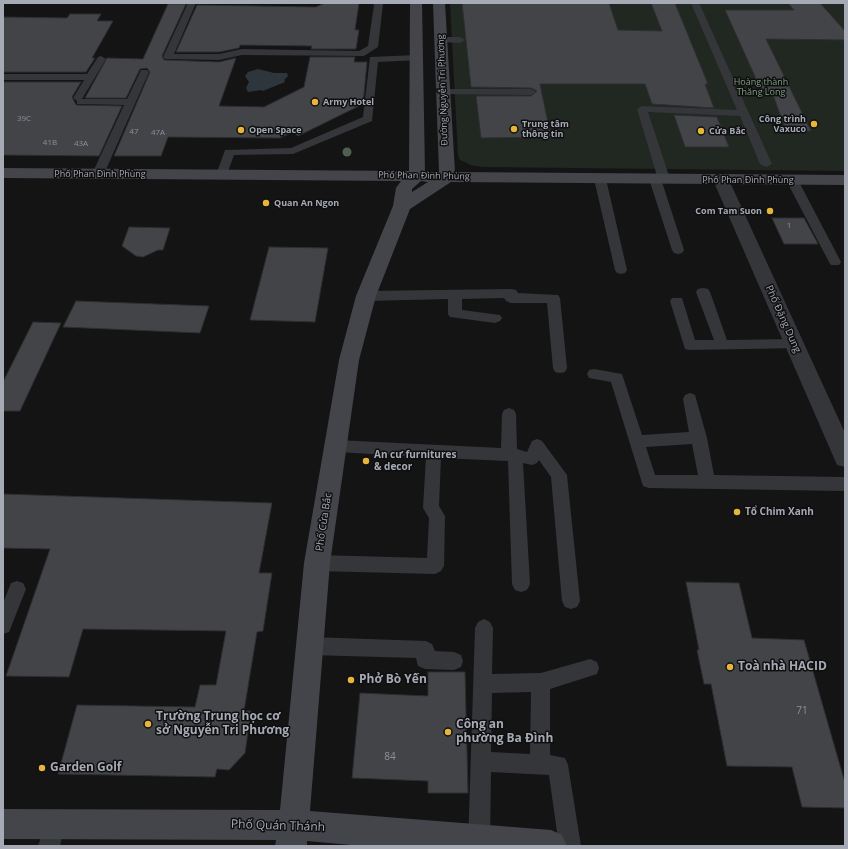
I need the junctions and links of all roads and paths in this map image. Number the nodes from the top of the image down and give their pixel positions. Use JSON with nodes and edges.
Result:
{"nodes":[{"id":1,"x":192,"y":3,"type":"edge"},
{"id":2,"x":377,"y":3,"type":"edge"},
{"id":3,"x":416,"y":3,"type":"edge"},
{"id":4,"x":439,"y":3,"type":"edge"},
{"id":5,"x":695,"y":3,"type":"edge"},
{"id":6,"x":441,"y":40,"type":"junction"},
{"id":7,"x":460,"y":40,"type":"dead end"},
{"id":8,"x":373,"y":47,"type":"junction"},
{"id":9,"x":417,"y":55,"type":"junction"},
{"id":10,"x":101,"y":59,"type":"dead end"},
{"id":11,"x":144,"y":72,"type":"dead end"},
{"id":12,"x":3,"y":77,"type":"edge"},
{"id":13,"x":91,"y":77,"type":"junction"},
{"id":14,"x":443,"y":92,"type":"junction"},
{"id":15,"x":531,"y":92,"type":"dead end"},
{"id":16,"x":129,"y":102,"type":"junction"},
{"id":17,"x":744,"y":113,"type":"junction"},
{"id":18,"x":766,"y":164,"type":"dead end"},
{"id":19,"x":3,"y":174,"type":"edge"},
{"id":20,"x":98,"y":174,"type":"junction"},
{"id":21,"x":222,"y":175,"type":"junction"},
{"id":22,"x":417,"y":176,"type":"junction"},
{"id":23,"x":447,"y":177,"type":"junction"},
{"id":24,"x":600,"y":179,"type":"junction"},
{"id":25,"x":659,"y":179,"type":"junction"},
{"id":26,"x":721,"y":180,"type":"junction"},
{"id":27,"x":792,"y":180,"type":"junction"},
{"id":28,"x":845,"y":180,"type":"edge"},
{"id":29,"x":402,"y":206,"type":"junction"},
{"id":30,"x":678,"y":250,"type":"dead end"},
{"id":31,"x":835,"y":262,"type":"dead end"},
{"id":32,"x":621,"y":270,"type":"dead end"},
{"id":33,"x":703,"y":292,"type":"dead end"},
{"id":34,"x":455,"y":295,"type":"junction"},
{"id":35,"x":366,"y":296,"type":"junction"},
{"id":36,"x":677,"y":301,"type":"dead end"},
{"id":37,"x":495,"y":318,"type":"dead end"},
{"id":38,"x":722,"y":344,"type":"junction"},
{"id":39,"x":795,"y":344,"type":"junction"},
{"id":40,"x":560,"y":368,"type":"dead end"},
{"id":41,"x":594,"y":374,"type":"dead end"},
{"id":42,"x":690,"y":399,"type":"dead end"},
{"id":43,"x":509,"y":414,"type":"dead end"},
{"id":44,"x":699,"y":438,"type":"junction"},
{"id":45,"x":637,"y":441,"type":"junction"},
{"id":46,"x":336,"y":446,"type":"junction"},
{"id":47,"x":434,"y":451,"type":"junction"},
{"id":48,"x":512,"y":454,"type":"junction"},
{"id":49,"x":845,"y":458,"type":"edge"},
{"id":50,"x":708,"y":482,"type":"junction"},
{"id":51,"x":845,"y":484,"type":"edge"},
{"id":52,"x":317,"y":563,"type":"junction"},
{"id":53,"x":521,"y":584,"type":"dead end"},
{"id":54,"x":17,"y":589,"type":"dead end"},
{"id":55,"x":571,"y":601,"type":"dead end"},
{"id":56,"x":3,"y":626,"type":"edge"},
{"id":57,"x":484,"y":628,"type":"dead end"},
{"id":58,"x":310,"y":646,"type":"junction"},
{"id":59,"x":454,"y":661,"type":"dead end"},
{"id":60,"x":590,"y":668,"type":"dead end"},
{"id":61,"x":540,"y":682,"type":"junction"},
{"id":62,"x":483,"y":684,"type":"junction"},
{"id":63,"x":481,"y":761,"type":"junction"},
{"id":64,"x":540,"y":764,"type":"junction"},
{"id":65,"x":3,"y":824,"type":"edge"},
{"id":66,"x":52,"y":835,"type":"edge"},
{"id":67,"x":292,"y":835,"type":"edge"},
{"id":68,"x":447,"y":842,"type":"edge"},
{"id":69,"x":479,"y":843,"type":"edge"},
{"id":70,"x":551,"y":846,"type":"edge"},
{"id":71,"x":570,"y":846,"type":"edge"}],
"edges":[{"from":1,"to":8,"type":"lane"},
{"from":2,"to":8,"type":"lane"},
{"from":3,"to":9,"type":"street"},
{"from":4,"to":6,"type":"street","name":"Đường Nguyễn Tri Phương"},
{"from":5,"to":17,"type":"lane"},
{"from":6,"to":7,"type":"lane"},
{"from":6,"to":14,"type":"street","name":"Đường Nguyễn Tri Phương"},
{"from":8,"to":9,"type":"lane"},
{"from":9,"to":21,"type":"lane"},
{"from":9,"to":22,"type":"street"},
{"from":10,"to":13,"type":"lane"},
{"from":11,"to":16,"type":"lane"},
{"from":12,"to":13,"type":"lane"},
{"from":13,"to":16,"type":"lane"},
{"from":14,"to":15,"type":"lane"},
{"from":14,"to":23,"type":"street","name":"Đường Nguyễn Tri Phương"},
{"from":16,"to":20,"type":"lane"},
{"from":17,"to":18,"type":"lane"},
{"from":17,"to":25,"type":"lane"},
{"from":19,"to":20,"type":"street","name":"Phố Phan Đình Phùng"},
{"from":20,"to":21,"type":"street","name":"Phố Phan Đình Phùng"},
{"from":21,"to":22,"type":"street","name":"Phố Phan Đình Phùng"},
{"from":22,"to":23,"type":"street","name":"Phố Phan Đình Phùng"},
{"from":22,"to":29,"type":"street","name":"Phố Cửa Bắc"},
{"from":23,"to":24,"type":"street","name":"Phố Phan Đình Phùng"},
{"from":23,"to":29,"type":"street"},
{"from":24,"to":25,"type":"street","name":"Phố Phan Đình Phùng"},
{"from":24,"to":32,"type":"lane"},
{"from":25,"to":26,"type":"street","name":"Phố Phan Đình Phùng"},
{"from":25,"to":30,"type":"lane"},
{"from":26,"to":27,"type":"street","name":"Phố Phan Đình Phùng"},
{"from":26,"to":39,"type":"street","name":"Phố Đặng Dung"},
{"from":27,"to":28,"type":"street","name":"Phố Phan Đình Phùng"},
{"from":27,"to":31,"type":"lane"},
{"from":29,"to":35,"type":"street","name":"Phố Cửa Bắc"},
{"from":33,"to":38,"type":"lane"},
{"from":34,"to":35,"type":"lane"},
{"from":34,"to":37,"type":"lane"},
{"from":34,"to":40,"type":"lane"},
{"from":35,"to":46,"type":"street","name":"Phố Cửa Bắc"},
{"from":36,"to":38,"type":"lane"},
{"from":38,"to":39,"type":"lane"},
{"from":39,"to":49,"type":"street","name":"Phố Đặng Dung"},
{"from":41,"to":45,"type":"lane"},
{"from":42,"to":44,"type":"lane"},
{"from":43,"to":48,"type":"lane"},
{"from":44,"to":45,"type":"lane"},
{"from":44,"to":50,"type":"lane"},
{"from":45,"to":50,"type":"lane"},
{"from":46,"to":47,"type":"lane"},
{"from":46,"to":52,"type":"street","name":"Phố Cửa Bắc"},
{"from":47,"to":48,"type":"lane"},
{"from":47,"to":52,"type":"lane"},
{"from":48,"to":53,"type":"lane"},
{"from":48,"to":55,"type":"lane"},
{"from":50,"to":51,"type":"lane"},
{"from":52,"to":58,"type":"street","name":"Phố Cửa Bắc"},
{"from":54,"to":56,"type":"lane"},
{"from":57,"to":62,"type":"lane"},
{"from":58,"to":59,"type":"lane"},
{"from":58,"to":67,"type":"street","name":"Phố Cửa Bắc"},
{"from":60,"to":61,"type":"lane"},
{"from":61,"to":62,"type":"lane"},
{"from":61,"to":64,"type":"lane"},
{"from":62,"to":63,"type":"lane"},
{"from":63,"to":64,"type":"lane"},
{"from":63,"to":69,"type":"lane"},
{"from":64,"to":71,"type":"lane"},
{"from":65,"to":66,"type":"street","name":"Phố Quán Thánh"},
{"from":66,"to":67,"type":"street","name":"Phố Quán Thánh"},
{"from":67,"to":68,"type":"street","name":"Phố Quán Thánh"},
{"from":68,"to":69,"type":"street","name":"Phố Quán Thánh"},
{"from":69,"to":70,"type":"street","name":"Phố Quán Thánh"}]}
